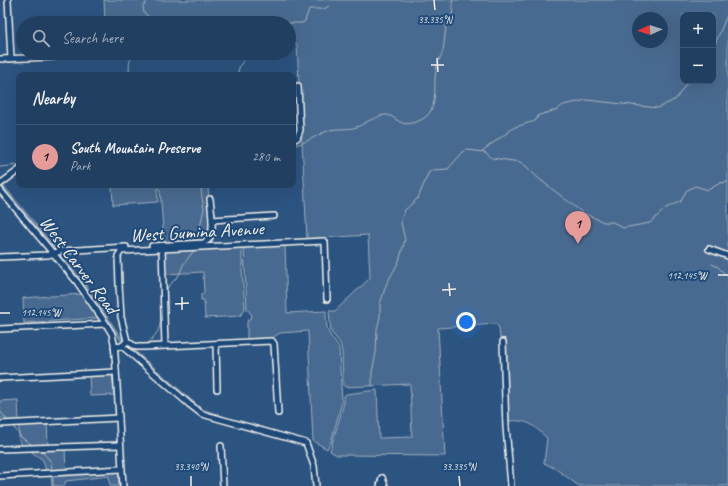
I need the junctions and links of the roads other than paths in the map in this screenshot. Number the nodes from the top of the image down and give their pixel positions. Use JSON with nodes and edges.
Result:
{"nodes":[{"id":1,"x":8,"y":0,"type":"edge"},
{"id":2,"x":0,"y":59,"type":"edge"},
{"id":3,"x":11,"y":59,"type":"junction"},
{"id":4,"x":16,"y":59,"type":"edge"},
{"id":5,"x":298,"y":86,"type":"dead end"},
{"id":6,"x":296,"y":138,"type":"edge"},
{"id":7,"x":16,"y":172,"type":"edge"},
{"id":8,"x":1,"y":184,"type":"edge"},
{"id":9,"x":0,"y":190,"type":"edge"},
{"id":10,"x":210,"y":199,"type":"dead end"},
{"id":11,"x":274,"y":216,"type":"dead end"},
{"id":12,"x":212,"y":220,"type":"junction"},
{"id":13,"x":162,"y":249,"type":"junction"},
{"id":14,"x":709,"y":249,"type":"dead end"},
{"id":15,"x":56,"y":252,"type":"junction"},
{"id":16,"x":728,"y":256,"type":"edge"},
{"id":17,"x":0,"y":257,"type":"edge"},
{"id":18,"x":327,"y":299,"type":"dead end"},
{"id":19,"x":106,"y":324,"type":"junction"},
{"id":20,"x":0,"y":329,"type":"edge"},
{"id":21,"x":503,"y":342,"type":"dead end"},
{"id":22,"x":125,"y":343,"type":"junction"},
{"id":23,"x":216,"y":344,"type":"junction"},
{"id":24,"x":165,"y":346,"type":"junction"},
{"id":25,"x":114,"y":347,"type":"junction"},
{"id":26,"x":116,"y":372,"type":"junction"},
{"id":27,"x":0,"y":378,"type":"edge"},
{"id":28,"x":217,"y":389,"type":"dead end"},
{"id":29,"x":278,"y":412,"type":"dead end"},
{"id":30,"x":119,"y":418,"type":"junction"},
{"id":31,"x":0,"y":424,"type":"edge"},
{"id":32,"x":120,"y":445,"type":"junction"},
{"id":33,"x":221,"y":446,"type":"dead end"},
{"id":34,"x":0,"y":449,"type":"edge"},
{"id":35,"x":122,"y":469,"type":"junction"},
{"id":36,"x":0,"y":476,"type":"edge"},
{"id":37,"x":122,"y":486,"type":"edge"},
{"id":38,"x":223,"y":486,"type":"edge"},
{"id":39,"x":316,"y":486,"type":"edge"},
{"id":40,"x":380,"y":486,"type":"edge"},
{"id":41,"x":385,"y":486,"type":"edge"},
{"id":42,"x":511,"y":486,"type":"edge"}],
"edges":[{"from":1,"to":3,"type":"street"},
{"from":2,"to":3,"type":"street"},
{"from":3,"to":4,"type":"street"},
{"from":5,"to":6,"type":"street"},
{"from":7,"to":8,"type":"street"},
{"from":9,"to":15,"type":"street","name":"West Carver Road"},
{"from":10,"to":12,"type":"street"},
{"from":11,"to":12,"type":"street"},
{"from":12,"to":15,"type":"street"},
{"from":13,"to":18,"type":"street","name":"West Gumina Avenue"},
{"from":13,"to":22,"type":"street","name":"West Gumina Avenue"},
{"from":13,"to":24,"type":"street"},
{"from":14,"to":16,"type":"street"},
{"from":15,"to":17,"type":"street"},
{"from":15,"to":19,"type":"street","name":"West Carver Road"},
{"from":19,"to":20,"type":"street"},
{"from":19,"to":25,"type":"street","name":"West Carver Road"},
{"from":21,"to":42,"type":"street"},
{"from":22,"to":24,"type":"street"},
{"from":22,"to":25,"type":"street"},
{"from":22,"to":39,"type":"street"},
{"from":23,"to":24,"type":"street"},
{"from":23,"to":28,"type":"street"},
{"from":23,"to":29,"type":"street"},
{"from":25,"to":26,"type":"street","name":"West Carver Road"},
{"from":26,"to":27,"type":"street"},
{"from":26,"to":30,"type":"street","name":"West Carver Road"},
{"from":30,"to":31,"type":"street"},
{"from":30,"to":32,"type":"street","name":"West Carver Road"},
{"from":32,"to":34,"type":"street"},
{"from":32,"to":35,"type":"street","name":"West Carver Road"},
{"from":33,"to":38,"type":"street"},
{"from":35,"to":36,"type":"street"},
{"from":35,"to":37,"type":"street","name":"West Carver Road"},
{"from":40,"to":41,"type":"street"}]}
